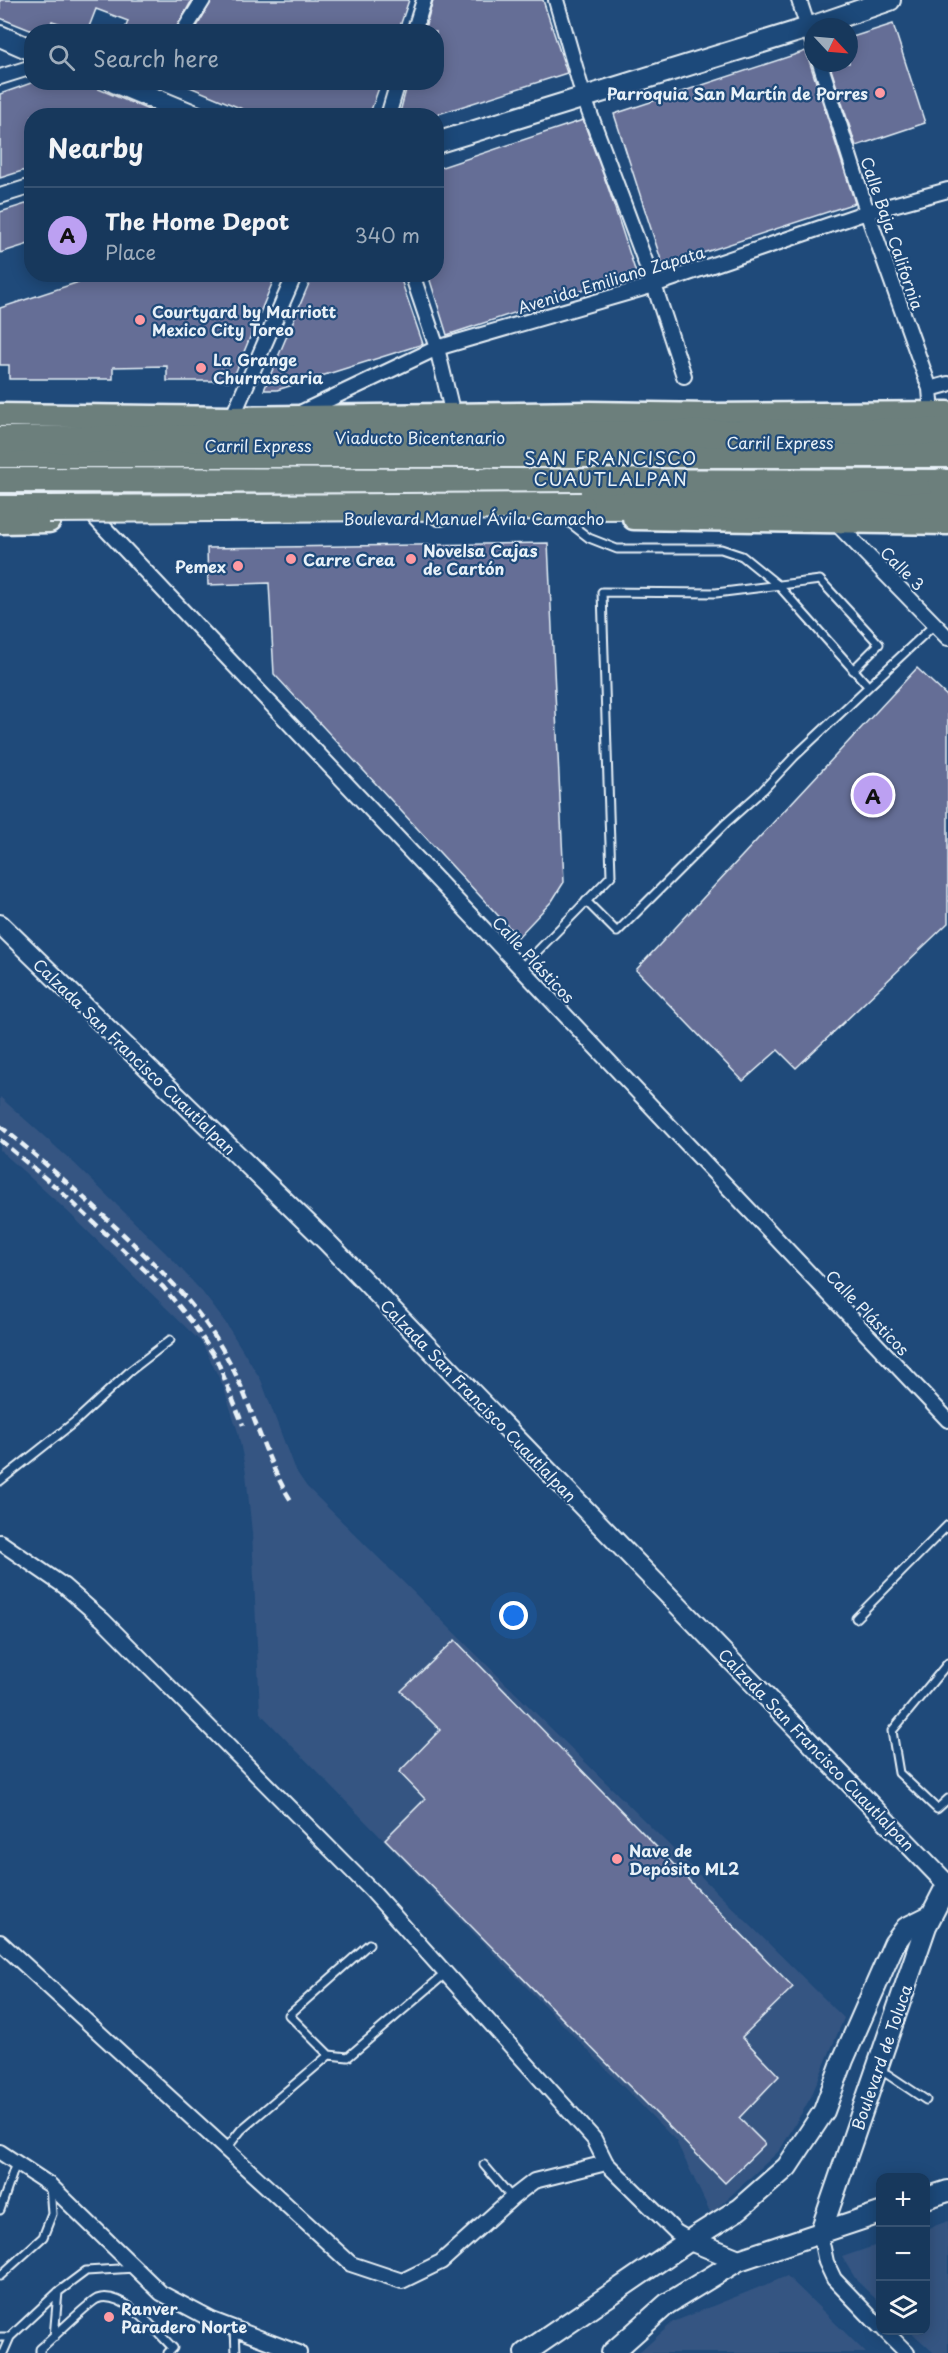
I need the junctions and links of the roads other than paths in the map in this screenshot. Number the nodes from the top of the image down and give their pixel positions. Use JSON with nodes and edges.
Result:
{"nodes":[{"id":1,"x":203,"y":0,"type":"edge"},
{"id":2,"x":424,"y":0,"type":"edge"},
{"id":3,"x":556,"y":0,"type":"edge"},
{"id":4,"x":799,"y":0,"type":"edge"},
{"id":5,"x":890,"y":0,"type":"edge"},
{"id":6,"x":805,"y":18,"type":"edge"},
{"id":7,"x":849,"y":18,"type":"edge"},
{"id":8,"x":188,"y":24,"type":"edge"},
{"id":9,"x":416,"y":24,"type":"edge"},
{"id":10,"x":0,"y":36,"type":"edge"},
{"id":11,"x":804,"y":37,"type":"edge"},
{"id":12,"x":24,"y":46,"type":"edge"},
{"id":13,"x":24,"y":70,"type":"edge"},
{"id":14,"x":822,"y":72,"type":"edge"},
{"id":15,"x":0,"y":77,"type":"edge"},
{"id":16,"x":151,"y":90,"type":"edge"},
{"id":17,"x":396,"y":90,"type":"edge"},
{"id":18,"x":584,"y":98,"type":"junction"},
{"id":19,"x":182,"y":108,"type":"edge"},
{"id":20,"x":390,"y":108,"type":"edge"},
{"id":21,"x":444,"y":142,"type":"edge"},
{"id":22,"x":24,"y":188,"type":"edge"},
{"id":23,"x":948,"y":189,"type":"edge"},
{"id":24,"x":0,"y":196,"type":"edge"},
{"id":25,"x":867,"y":212,"type":"junction"},
{"id":26,"x":292,"y":282,"type":"edge"},
{"id":27,"x":415,"y":282,"type":"edge"},
{"id":28,"x":654,"y":285,"type":"junction"},
{"id":29,"x":437,"y":348,"type":"junction"},
{"id":30,"x":684,"y":376,"type":"dead end"},
{"id":31,"x":948,"y":384,"type":"edge"},
{"id":32,"x":930,"y":389,"type":"junction"},
{"id":33,"x":0,"y":400,"type":"edge"},
{"id":34,"x":50,"y":414,"type":"junction"},
{"id":35,"x":0,"y":415,"type":"edge"},
{"id":36,"x":453,"y":415,"type":"junction"},
{"id":37,"x":232,"y":418,"type":"junction"},
{"id":38,"x":290,"y":418,"type":"junction"},
{"id":39,"x":943,"y":419,"type":"edge"},
{"id":40,"x":0,"y":440,"type":"edge"},
{"id":41,"x":948,"y":441,"type":"edge"},
{"id":42,"x":0,"y":446,"type":"edge"},
{"id":43,"x":0,"y":455,"type":"edge"},
{"id":44,"x":948,"y":455,"type":"edge"},
{"id":45,"x":0,"y":480,"type":"edge"},
{"id":46,"x":489,"y":481,"type":"junction"},
{"id":47,"x":946,"y":489,"type":"edge"},
{"id":48,"x":0,"y":509,"type":"edge"},
{"id":49,"x":432,"y":517,"type":"junction"},
{"id":50,"x":563,"y":518,"type":"junction"},
{"id":51,"x":96,"y":519,"type":"junction"},
{"id":52,"x":834,"y":521,"type":"junction"},
{"id":53,"x":0,"y":522,"type":"edge"},
{"id":54,"x":948,"y":523,"type":"edge"},
{"id":55,"x":779,"y":586,"type":"junction"},
{"id":56,"x":935,"y":624,"type":"junction"},
{"id":57,"x":948,"y":638,"type":"edge"},
{"id":58,"x":853,"y":670,"type":"junction"},
{"id":59,"x":868,"y":686,"type":"junction"},
{"id":60,"x":586,"y":901,"type":"junction"},
{"id":61,"x":0,"y":924,"type":"edge"},
{"id":62,"x":521,"y":968,"type":"junction"},
{"id":63,"x":170,"y":1340,"type":"dead end"},
{"id":64,"x":948,"y":1420,"type":"edge"},
{"id":65,"x":0,"y":1481,"type":"edge"},
{"id":66,"x":948,"y":1525,"type":"edge"},
{"id":67,"x":0,"y":1542,"type":"edge"},
{"id":68,"x":856,"y":1618,"type":"dead end"},
{"id":69,"x":948,"y":1663,"type":"edge"},
{"id":70,"x":948,"y":1799,"type":"edge"},
{"id":71,"x":948,"y":1884,"type":"edge"},
{"id":72,"x":930,"y":1916,"type":"junction"},
{"id":73,"x":0,"y":1942,"type":"edge"},
{"id":74,"x":369,"y":1944,"type":"dead end"},
{"id":75,"x":446,"y":1974,"type":"junction"},
{"id":76,"x":329,"y":2055,"type":"junction"},
{"id":77,"x":877,"y":2070,"type":"junction"},
{"id":78,"x":926,"y":2100,"type":"dead end"},
{"id":79,"x":226,"y":2149,"type":"junction"},
{"id":80,"x":0,"y":2152,"type":"edge"},
{"id":81,"x":16,"y":2163,"type":"junction"},
{"id":82,"x":606,"y":2163,"type":"junction"},
{"id":83,"x":484,"y":2164,"type":"dead end"},
{"id":84,"x":50,"y":2185,"type":"junction"},
{"id":85,"x":948,"y":2191,"type":"edge"},
{"id":86,"x":930,"y":2197,"type":"edge"},
{"id":87,"x":512,"y":2198,"type":"junction"},
{"id":88,"x":0,"y":2210,"type":"edge"},
{"id":89,"x":876,"y":2214,"type":"edge"},
{"id":90,"x":820,"y":2234,"type":"junction"},
{"id":91,"x":690,"y":2240,"type":"junction"},
{"id":92,"x":739,"y":2260,"type":"junction"},
{"id":93,"x":135,"y":2268,"type":"junction"},
{"id":94,"x":0,"y":2276,"type":"edge"},
{"id":95,"x":58,"y":2292,"type":"junction"},
{"id":96,"x":876,"y":2323,"type":"edge"},
{"id":97,"x":235,"y":2329,"type":"junction"},
{"id":98,"x":888,"y":2335,"type":"edge"},
{"id":99,"x":0,"y":2337,"type":"edge"},
{"id":100,"x":10,"y":2337,"type":"junction"},
{"id":101,"x":54,"y":2337,"type":"junction"},
{"id":102,"x":3,"y":2353,"type":"edge"},
{"id":103,"x":40,"y":2353,"type":"edge"},
{"id":104,"x":168,"y":2353,"type":"edge"},
{"id":105,"x":236,"y":2353,"type":"edge"},
{"id":106,"x":299,"y":2353,"type":"edge"},
{"id":107,"x":525,"y":2353,"type":"edge"},
{"id":108,"x":612,"y":2353,"type":"edge"},
{"id":109,"x":907,"y":2353,"type":"edge"}],
"edges":[{"from":1,"to":8,"type":"street"},
{"from":2,"to":9,"type":"street"},
{"from":3,"to":18,"type":"street"},
{"from":4,"to":6,"type":"street"},
{"from":5,"to":7,"type":"main road"},
{"from":10,"to":12,"type":"main road"},
{"from":11,"to":18,"type":"main road"},
{"from":13,"to":15,"type":"street"},
{"from":14,"to":25,"type":"street","name":"Calle Baja California"},
{"from":16,"to":19,"type":"main road"},
{"from":17,"to":20,"type":"street"},
{"from":18,"to":21,"type":"main road"},
{"from":18,"to":28,"type":"street"},
{"from":22,"to":24,"type":"street"},
{"from":23,"to":25,"type":"street","name":"Avenida Emiliano Zapata"},
{"from":25,"to":28,"type":"street","name":"Avenida Emiliano Zapata"},
{"from":25,"to":32,"type":"street","name":"Calle Baja California"},
{"from":26,"to":37,"type":"street"},
{"from":27,"to":29,"type":"street"},
{"from":28,"to":29,"type":"street","name":"Avenida Emiliano Zapata"},
{"from":28,"to":30,"type":"street"},
{"from":29,"to":36,"type":"street"},
{"from":29,"to":38,"type":"street","name":"Avenida Emiliano Zapata"},
{"from":31,"to":32,"type":"street"},
{"from":32,"to":39,"type":"street","name":"Calle Baja California"},
{"from":33,"to":34,"type":"main road"},
{"from":34,"to":35,"type":"main road"},
{"from":34,"to":37,"type":"main road"},
{"from":36,"to":38,"type":"main road"},
{"from":36,"to":39,"type":"main road"},
{"from":37,"to":38,"type":"main road"},
{"from":39,"to":40,"type":"highway","name":"Viaducto Bicentenario"},
{"from":41,"to":42,"type":"highway","name":"Carril Express"},
{"from":43,"to":44,"type":"highway"},
{"from":45,"to":46,"type":"highway"},
{"from":46,"to":47,"type":"highway"},
{"from":46,"to":49,"type":"highway"},
{"from":47,"to":48,"type":"highway","bridge":true},
{"from":49,"to":50,"type":"main road","name":"Boulevard Manuel Ávila Camacho"},
{"from":49,"to":51,"type":"main road","name":"Boulevard Manuel Ávila Camacho"},
{"from":50,"to":52,"type":"main road","name":"Boulevard Manuel Ávila Camacho"},
{"from":50,"to":55,"type":"lane"},
{"from":51,"to":53,"type":"main road","name":"Boulevard Manuel Ávila Camacho"},
{"from":51,"to":62,"type":"street","name":"Calle Plásticos"},
{"from":52,"to":54,"type":"main road","name":"Boulevard Manuel Ávila Camacho"},
{"from":52,"to":56,"type":"street","name":"Calle 3"},
{"from":55,"to":58,"type":"lane"},
{"from":55,"to":58,"type":"lane"},
{"from":55,"to":60,"type":"lane"},
{"from":56,"to":57,"type":"street","name":"Calle 3"},
{"from":56,"to":59,"type":"lane"},
{"from":58,"to":59,"type":"lane"},
{"from":59,"to":60,"type":"lane"},
{"from":60,"to":62,"type":"lane"},
{"from":61,"to":71,"type":"street","name":"Calzada San Francisco Cuautlalpan"},
{"from":62,"to":64,"type":"street","name":"Calle Plásticos"},
{"from":63,"to":65,"type":"lane"},
{"from":66,"to":68,"type":"lane"},
{"from":67,"to":75,"type":"street"},
{"from":69,"to":70,"type":"lane"},
{"from":71,"to":72,"type":"main road","name":"Boulevard de Toluca"},
{"from":72,"to":77,"type":"main road","name":"Boulevard de Toluca"},
{"from":72,"to":91,"type":"main road"},
{"from":73,"to":79,"type":"street"},
{"from":74,"to":76,"type":"lane"},
{"from":75,"to":76,"type":"lane"},
{"from":75,"to":82,"type":"street"},
{"from":76,"to":79,"type":"lane"},
{"from":77,"to":78,"type":"lane"},
{"from":77,"to":90,"type":"main road","name":"Boulevard de Toluca"},
{"from":79,"to":87,"type":"street"},
{"from":80,"to":81,"type":"street"},
{"from":81,"to":84,"type":"street"},
{"from":81,"to":88,"type":"lane"},
{"from":82,"to":87,"type":"street"},
{"from":82,"to":91,"type":"street"},
{"from":83,"to":87,"type":"lane"},
{"from":84,"to":93,"type":"street"},
{"from":84,"to":94,"type":"lane"},
{"from":85,"to":86,"type":"main road"},
{"from":89,"to":90,"type":"main road"},
{"from":90,"to":92,"type":"main road"},
{"from":90,"to":96,"type":"street"},
{"from":91,"to":92,"type":"main road"},
{"from":91,"to":107,"type":"main road"},
{"from":92,"to":108,"type":"main road"},
{"from":93,"to":95,"type":"lane"},
{"from":93,"to":97,"type":"street"},
{"from":95,"to":100,"type":"lane"},
{"from":95,"to":101,"type":"lane"},
{"from":97,"to":105,"type":"lane"},
{"from":97,"to":106,"type":"street"},
{"from":98,"to":109,"type":"street"},
{"from":99,"to":100,"type":"lane"},
{"from":100,"to":102,"type":"lane"},
{"from":101,"to":103,"type":"lane"},
{"from":101,"to":104,"type":"lane"}]}
